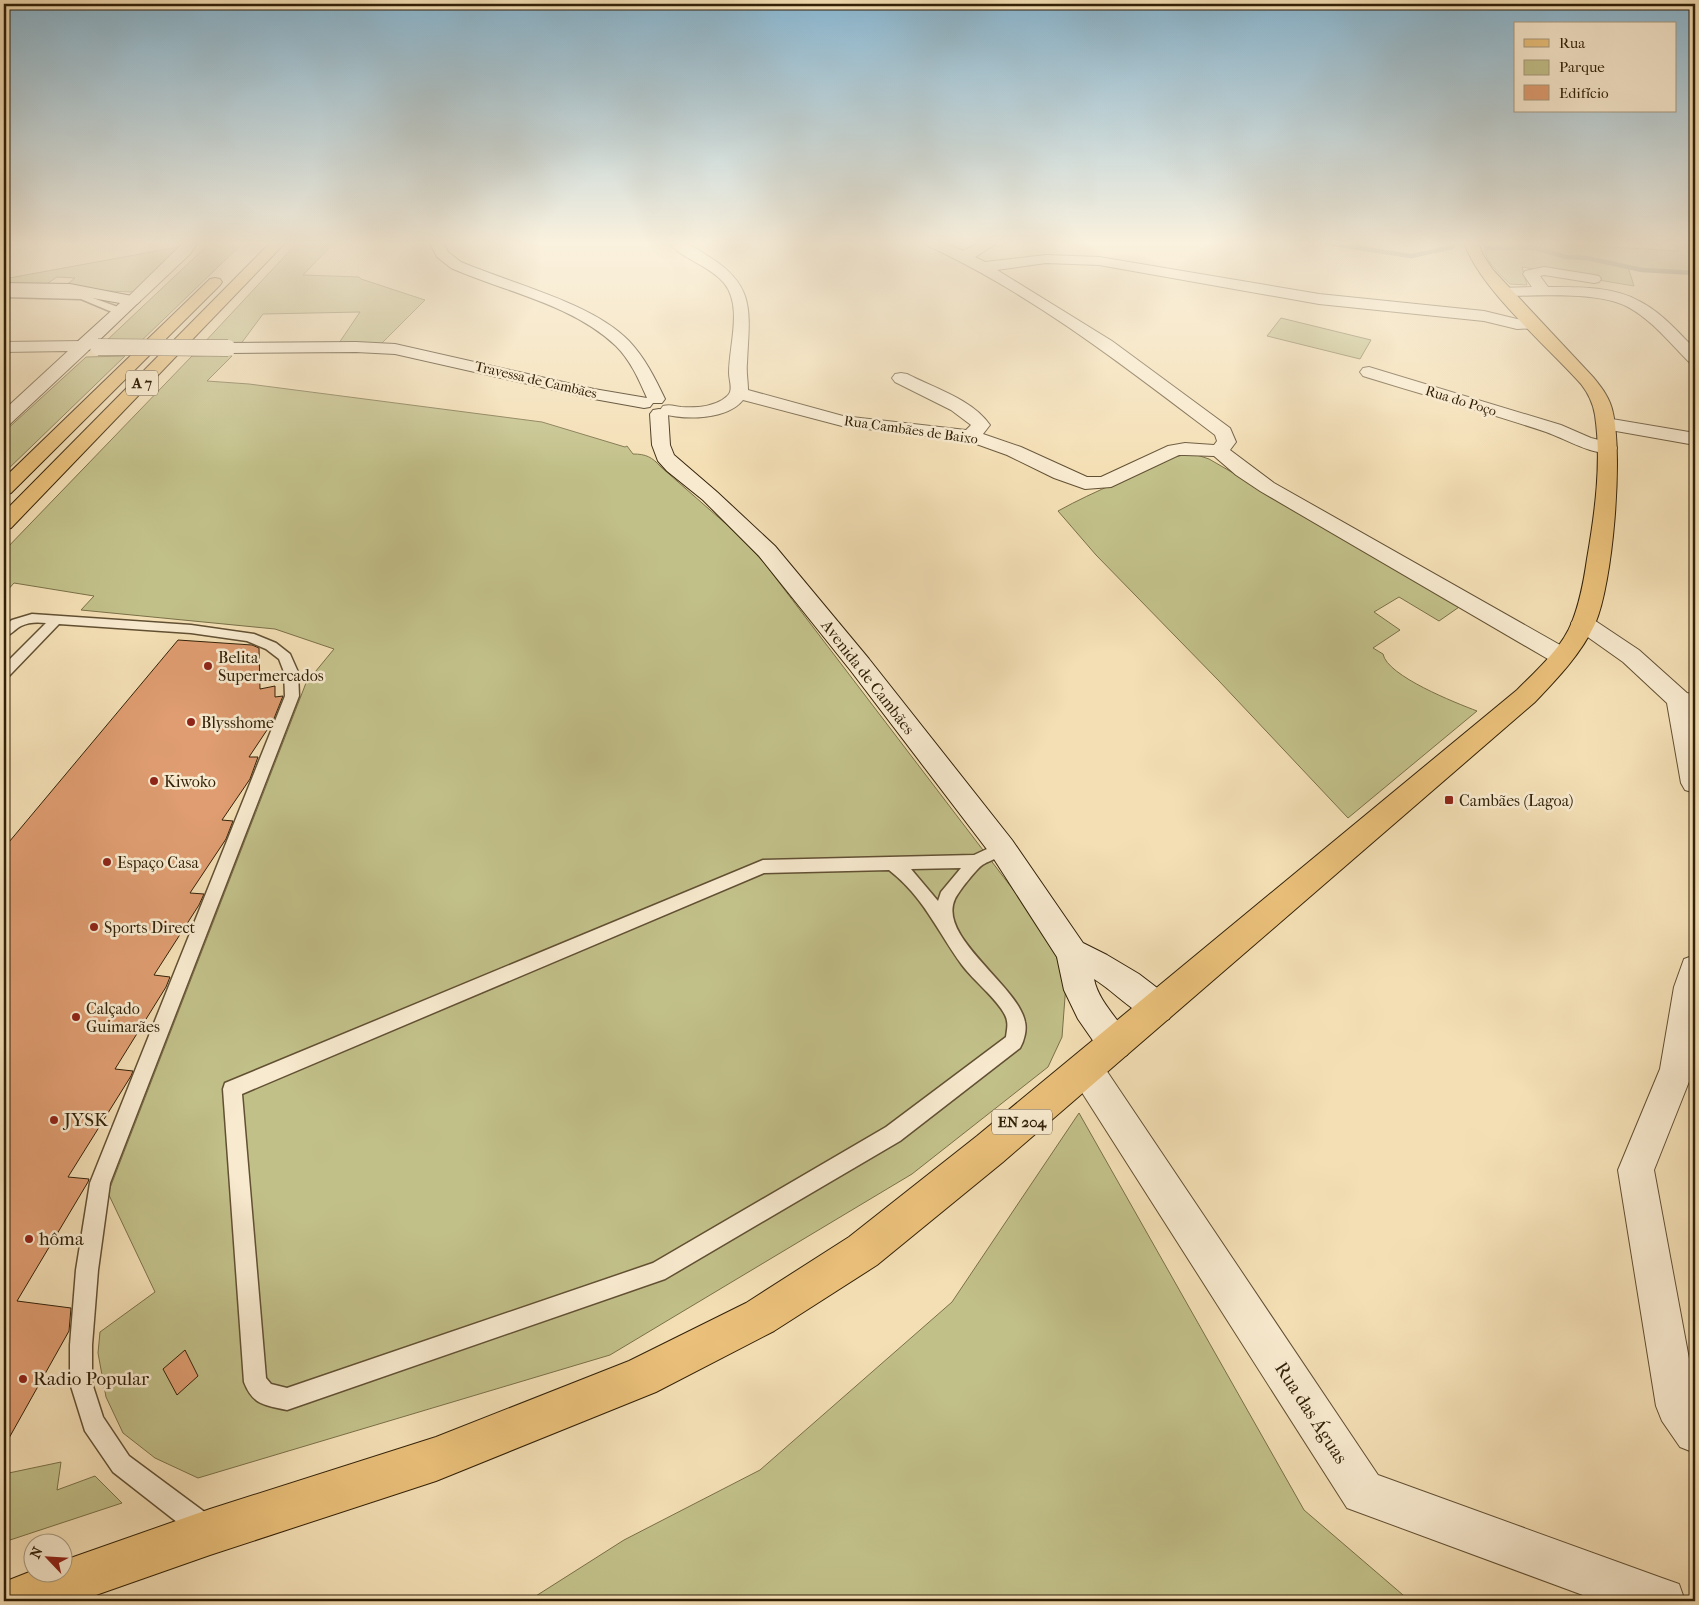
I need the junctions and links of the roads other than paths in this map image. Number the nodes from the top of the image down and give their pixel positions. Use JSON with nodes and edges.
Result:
{"nodes":[{"id":1,"x":117,"y":317,"type":"edge"},
{"id":2,"x":179,"y":317,"type":"edge"},
{"id":3,"x":207,"y":317,"type":"edge"},
{"id":4,"x":584,"y":317,"type":"edge"},
{"id":5,"x":741,"y":317,"type":"edge"},
{"id":6,"x":1063,"y":317,"type":"edge"},
{"id":7,"x":1526,"y":317,"type":"edge"},
{"id":8,"x":1648,"y":317,"type":"edge"},
{"id":9,"x":4,"y":347,"type":"edge"},
{"id":10,"x":90,"y":347,"type":"junction"},
{"id":11,"x":1695,"y":358,"type":"edge"},
{"id":12,"x":1369,"y":372,"type":"dead end"},
{"id":13,"x":901,"y":378,"type":"dead end"},
{"id":14,"x":739,"y":393,"type":"junction"},
{"id":15,"x":657,"y":407,"type":"junction"},
{"id":16,"x":4,"y":420,"type":"edge"},
{"id":17,"x":1607,"y":434,"type":"junction"},
{"id":18,"x":971,"y":436,"type":"junction"},
{"id":19,"x":1695,"y":439,"type":"edge"},
{"id":20,"x":1219,"y":451,"type":"junction"},
{"id":21,"x":4,"y":489,"type":"edge"},
{"id":22,"x":4,"y":524,"type":"edge"},
{"id":23,"x":56,"y":620,"type":"junction"},
{"id":24,"x":1584,"y":623,"type":"junction"},
{"id":25,"x":4,"y":632,"type":"edge"},
{"id":26,"x":1561,"y":656,"type":"junction"},
{"id":27,"x":4,"y":673,"type":"edge"},
{"id":28,"x":1687,"y":702,"type":"edge"},
{"id":29,"x":1695,"y":783,"type":"edge"},
{"id":30,"x":1002,"y":848,"type":"junction"},
{"id":31,"x":976,"y":861,"type":"junction"},
{"id":32,"x":893,"y":864,"type":"junction"},
{"id":33,"x":944,"y":921,"type":"junction"},
{"id":34,"x":1072,"y":953,"type":"junction"},
{"id":35,"x":1695,"y":970,"type":"edge"},
{"id":36,"x":1158,"y":1008,"type":"junction"},
{"id":37,"x":1100,"y":1056,"type":"junction"},
{"id":38,"x":1695,"y":1432,"type":"edge"},
{"id":39,"x":210,"y":1532,"type":"junction"},
{"id":40,"x":14,"y":1601,"type":"edge"},
{"id":41,"x":1662,"y":1601,"type":"edge"}],
"edges":[{"from":1,"to":10,"type":"street"},
{"from":2,"to":21,"type":"main road","number":"A 7"},
{"from":3,"to":22,"type":"main road","number":"A 7"},
{"from":4,"to":15,"type":"street","name":"Avenida de Cambães"},
{"from":5,"to":14,"type":"street"},
{"from":6,"to":20,"type":"street"},
{"from":7,"to":17,"type":"main road","number":"EN 204"},
{"from":8,"to":11,"type":"street"},
{"from":9,"to":10,"type":"street","name":"Travessa de Cambães"},
{"from":10,"to":15,"type":"street","name":"Travessa de Cambães","bridge":true},
{"from":10,"to":16,"type":"street"},
{"from":12,"to":17,"type":"street","name":"Rua do Poço"},
{"from":13,"to":18,"type":"street"},
{"from":14,"to":15,"type":"street","name":"Travessa de Cambães"},
{"from":14,"to":18,"type":"street","name":"Rua Cambães de Baixo"},
{"from":15,"to":30,"type":"street","name":"Avenida de Cambães"},
{"from":17,"to":19,"type":"street","name":"Rua do Poço"},
{"from":17,"to":24,"type":"main road","number":"EN 204"},
{"from":18,"to":20,"type":"street","name":"Rua Cambães de Baixo"},
{"from":20,"to":26,"type":"street"},
{"from":23,"to":25,"type":"lane"},
{"from":23,"to":27,"type":"lane"},
{"from":23,"to":39,"type":"lane"},
{"from":24,"to":26,"type":"main road","number":"EN 204"},
{"from":24,"to":28,"type":"street"},
{"from":26,"to":36,"type":"main road","number":"EN 204"},
{"from":28,"to":29,"type":"street"},
{"from":30,"to":31,"type":"lane"},
{"from":30,"to":34,"type":"street","name":"Avenida de Cambães"},
{"from":31,"to":32,"type":"lane"},
{"from":31,"to":33,"type":"lane"},
{"from":32,"to":33,"type":"lane"},
{"from":32,"to":33,"type":"lane"},
{"from":34,"to":36,"type":"street"},
{"from":34,"to":37,"type":"street","name":"Avenida de Cambães"},
{"from":35,"to":38,"type":"street"},
{"from":36,"to":37,"type":"main road","number":"EN 204"},
{"from":37,"to":39,"type":"main road","number":"EN 204"},
{"from":37,"to":41,"type":"street","name":"Rua das Águas"},
{"from":39,"to":40,"type":"main road","number":"EN 204"}]}
